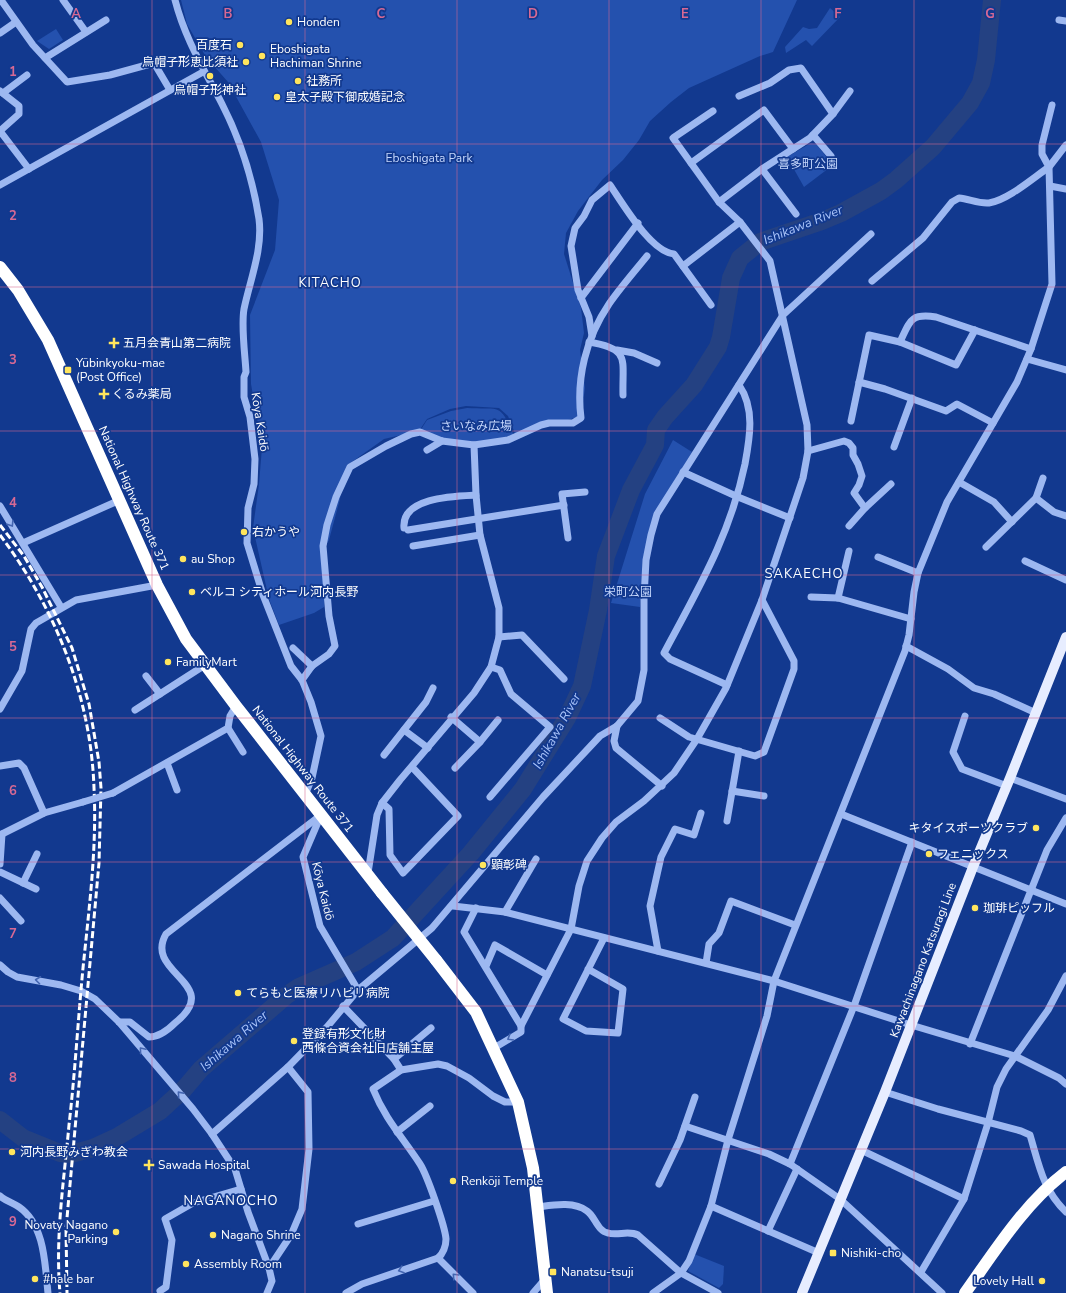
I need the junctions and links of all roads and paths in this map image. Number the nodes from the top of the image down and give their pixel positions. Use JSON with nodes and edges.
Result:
{"nodes":[{"id":1,"x":1,"y":0,"type":"edge"},
{"id":2,"x":175,"y":0,"type":"edge"},
{"id":3,"x":66,"y":1,"type":"edge"},
{"id":4,"x":106,"y":20,"type":"dead end"},
{"id":5,"x":16,"y":22,"type":"junction"},
{"id":6,"x":86,"y":32,"type":"junction"},
{"id":7,"x":0,"y":33,"type":"edge"},
{"id":8,"x":45,"y":58,"type":"junction"},
{"id":9,"x":203,"y":72,"type":"junction"},
{"id":10,"x":27,"y":75,"type":"dead end"},
{"id":11,"x":170,"y":90,"type":"junction"},
{"id":12,"x":850,"y":91,"type":"dead end"},
{"id":13,"x":1,"y":92,"type":"edge"},
{"id":14,"x":739,"y":96,"type":"dead end"},
{"id":15,"x":1052,"y":105,"type":"dead end"},
{"id":16,"x":713,"y":111,"type":"dead end"},
{"id":17,"x":833,"y":114,"type":"junction"},
{"id":18,"x":0,"y":131,"type":"edge"},
{"id":19,"x":813,"y":135,"type":"junction"},
{"id":20,"x":1066,"y":145,"type":"edge"},
{"id":21,"x":793,"y":149,"type":"junction"},
{"id":22,"x":831,"y":156,"type":"dead end"},
{"id":23,"x":691,"y":163,"type":"junction"},
{"id":24,"x":1049,"y":167,"type":"junction"},
{"id":25,"x":29,"y":168,"type":"junction"},
{"id":26,"x":762,"y":170,"type":"junction"},
{"id":27,"x":0,"y":185,"type":"edge"},
{"id":28,"x":1050,"y":186,"type":"junction"},
{"id":29,"x":1066,"y":189,"type":"edge"},
{"id":30,"x":720,"y":202,"type":"junction"},
{"id":31,"x":796,"y":214,"type":"dead end"},
{"id":32,"x":740,"y":222,"type":"junction"},
{"id":33,"x":638,"y":224,"type":"junction"},
{"id":34,"x":871,"y":234,"type":"dead end"},
{"id":35,"x":647,"y":256,"type":"dead end"},
{"id":36,"x":683,"y":266,"type":"junction"},
{"id":37,"x":0,"y":267,"type":"edge"},
{"id":38,"x":872,"y":281,"type":"dead end"},
{"id":39,"x":581,"y":298,"type":"junction"},
{"id":40,"x":712,"y":305,"type":"dead end"},
{"id":41,"x":783,"y":315,"type":"junction"},
{"id":42,"x":975,"y":330,"type":"junction"},
{"id":43,"x":591,"y":339,"type":"junction"},
{"id":44,"x":900,"y":342,"type":"junction"},
{"id":45,"x":1031,"y":349,"type":"junction"},
{"id":46,"x":616,"y":350,"type":"junction"},
{"id":47,"x":1027,"y":359,"type":"junction"},
{"id":48,"x":657,"y":362,"type":"dead end"},
{"id":49,"x":1066,"y":370,"type":"edge"},
{"id":50,"x":859,"y":382,"type":"junction"},
{"id":51,"x":739,"y":385,"type":"junction"},
{"id":52,"x":623,"y":395,"type":"dead end"},
{"id":53,"x":912,"y":398,"type":"junction"},
{"id":54,"x":850,"y":421,"type":"dead end"},
{"id":55,"x":993,"y":423,"type":"junction"},
{"id":56,"x":442,"y":441,"type":"junction"},
{"id":57,"x":474,"y":445,"type":"junction"},
{"id":58,"x":894,"y":447,"type":"dead end"},
{"id":59,"x":427,"y":450,"type":"dead end"},
{"id":60,"x":808,"y":451,"type":"junction"},
{"id":61,"x":683,"y":472,"type":"junction"},
{"id":62,"x":1043,"y":478,"type":"dead end"},
{"id":63,"x":959,"y":482,"type":"junction"},
{"id":64,"x":891,"y":484,"type":"dead end"},
{"id":65,"x":585,"y":492,"type":"dead end"},
{"id":66,"x":476,"y":494,"type":"junction"},
{"id":67,"x":738,"y":497,"type":"junction"},
{"id":68,"x":1036,"y":498,"type":"junction"},
{"id":69,"x":120,"y":500,"type":"junction"},
{"id":70,"x":564,"y":505,"type":"junction"},
{"id":71,"x":0,"y":506,"type":"edge"},
{"id":72,"x":865,"y":508,"type":"junction"},
{"id":73,"x":1066,"y":516,"type":"edge"},
{"id":74,"x":478,"y":518,"type":"junction"},
{"id":75,"x":790,"y":518,"type":"junction"},
{"id":76,"x":1012,"y":522,"type":"junction"},
{"id":77,"x":849,"y":526,"type":"dead end"},
{"id":78,"x":480,"y":535,"type":"junction"},
{"id":79,"x":568,"y":538,"type":"dead end"},
{"id":80,"x":23,"y":543,"type":"junction"},
{"id":81,"x":413,"y":546,"type":"dead end"},
{"id":82,"x":986,"y":547,"type":"dead end"},
{"id":83,"x":849,"y":551,"type":"dead end"},
{"id":84,"x":878,"y":558,"type":"dead end"},
{"id":85,"x":1025,"y":561,"type":"dead end"},
{"id":86,"x":918,"y":573,"type":"junction"},
{"id":87,"x":1066,"y":580,"type":"edge"},
{"id":88,"x":157,"y":586,"type":"junction"},
{"id":89,"x":811,"y":597,"type":"dead end"},
{"id":90,"x":838,"y":598,"type":"junction"},
{"id":91,"x":762,"y":600,"type":"junction"},
{"id":92,"x":61,"y":607,"type":"junction"},
{"id":93,"x":911,"y":619,"type":"junction"},
{"id":94,"x":499,"y":637,"type":"junction"},
{"id":95,"x":1066,"y":637,"type":"edge"},
{"id":96,"x":906,"y":646,"type":"junction"},
{"id":97,"x":293,"y":648,"type":"dead end"},
{"id":98,"x":205,"y":665,"type":"junction"},
{"id":99,"x":312,"y":666,"type":"junction"},
{"id":100,"x":491,"y":667,"type":"junction"},
{"id":101,"x":146,"y":676,"type":"dead end"},
{"id":102,"x":564,"y":679,"type":"dead end"},
{"id":103,"x":302,"y":680,"type":"junction"},
{"id":104,"x":727,"y":685,"type":"junction"},
{"id":105,"x":433,"y":688,"type":"dead end"},
{"id":106,"x":160,"y":694,"type":"junction"},
{"id":107,"x":1,"y":705,"type":"edge"},
{"id":108,"x":236,"y":706,"type":"junction"},
{"id":109,"x":135,"y":710,"type":"dead end"},
{"id":110,"x":1036,"y":713,"type":"junction"},
{"id":111,"x":965,"y":716,"type":"dead end"},
{"id":112,"x":451,"y":718,"type":"junction"},
{"id":113,"x":660,"y":718,"type":"dead end"},
{"id":114,"x":498,"y":720,"type":"dead end"},
{"id":115,"x":617,"y":726,"type":"junction"},
{"id":116,"x":228,"y":728,"type":"junction"},
{"id":117,"x":404,"y":730,"type":"junction"},
{"id":118,"x":697,"y":739,"type":"junction"},
{"id":119,"x":480,"y":742,"type":"junction"},
{"id":120,"x":428,"y":748,"type":"junction"},
{"id":121,"x":739,"y":751,"type":"junction"},
{"id":122,"x":243,"y":752,"type":"dead end"},
{"id":123,"x":384,"y":755,"type":"dead end"},
{"id":124,"x":168,"y":763,"type":"junction"},
{"id":125,"x":0,"y":766,"type":"edge"},
{"id":126,"x":412,"y":767,"type":"junction"},
{"id":127,"x":454,"y":768,"type":"dead end"},
{"id":128,"x":1009,"y":782,"type":"junction"},
{"id":129,"x":662,"y":786,"type":"junction"},
{"id":130,"x":177,"y":790,"type":"dead end"},
{"id":131,"x":732,"y":791,"type":"junction"},
{"id":132,"x":305,"y":795,"type":"junction"},
{"id":133,"x":764,"y":796,"type":"dead end"},
{"id":134,"x":490,"y":797,"type":"dead end"},
{"id":135,"x":1066,"y":799,"type":"edge"},
{"id":136,"x":382,"y":804,"type":"junction"},
{"id":137,"x":44,"y":813,"type":"junction"},
{"id":138,"x":701,"y":813,"type":"dead end"},
{"id":139,"x":841,"y":814,"type":"junction"},
{"id":140,"x":321,"y":815,"type":"junction"},
{"id":141,"x":1066,"y":818,"type":"edge"},
{"id":142,"x":727,"y":821,"type":"dead end"},
{"id":143,"x":1,"y":835,"type":"edge"},
{"id":144,"x":912,"y":842,"type":"junction"},
{"id":145,"x":37,"y":854,"type":"dead end"},
{"id":146,"x":536,"y":859,"type":"dead end"},
{"id":147,"x":0,"y":864,"type":"edge"},
{"id":148,"x":973,"y":867,"type":"junction"},
{"id":149,"x":0,"y":872,"type":"edge"},
{"id":150,"x":368,"y":873,"type":"junction"},
{"id":151,"x":23,"y":883,"type":"junction"},
{"id":152,"x":36,"y":889,"type":"dead end"},
{"id":153,"x":1031,"y":890,"type":"junction"},
{"id":154,"x":0,"y":898,"type":"edge"},
{"id":155,"x":1066,"y":904,"type":"edge"},
{"id":156,"x":453,"y":906,"type":"junction"},
{"id":157,"x":476,"y":908,"type":"junction"},
{"id":158,"x":505,"y":912,"type":"junction"},
{"id":159,"x":21,"y":921,"type":"dead end"},
{"id":160,"x":795,"y":925,"type":"junction"},
{"id":161,"x":571,"y":929,"type":"junction"},
{"id":162,"x":604,"y":938,"type":"junction"},
{"id":163,"x":658,"y":951,"type":"junction"},
{"id":164,"x":706,"y":963,"type":"junction"},
{"id":165,"x":0,"y":965,"type":"edge"},
{"id":166,"x":486,"y":966,"type":"junction"},
{"id":167,"x":588,"y":969,"type":"junction"},
{"id":168,"x":547,"y":975,"type":"junction"},
{"id":169,"x":1066,"y":976,"type":"edge"},
{"id":170,"x":774,"y":981,"type":"junction"},
{"id":171,"x":358,"y":990,"type":"junction"},
{"id":172,"x":343,"y":1006,"type":"junction"},
{"id":173,"x":854,"y":1006,"type":"junction"},
{"id":174,"x":119,"y":1022,"type":"junction"},
{"id":175,"x":911,"y":1025,"type":"junction"},
{"id":176,"x":521,"y":1026,"type":"junction"},
{"id":177,"x":431,"y":1028,"type":"dead end"},
{"id":178,"x":970,"y":1044,"type":"junction"},
{"id":179,"x":494,"y":1048,"type":"junction"},
{"id":180,"x":1015,"y":1056,"type":"junction"},
{"id":181,"x":394,"y":1059,"type":"junction"},
{"id":182,"x":288,"y":1067,"type":"junction"},
{"id":183,"x":401,"y":1070,"type":"junction"},
{"id":184,"x":1066,"y":1084,"type":"edge"},
{"id":185,"x":885,"y":1092,"type":"junction"},
{"id":186,"x":695,"y":1097,"type":"dead end"},
{"id":187,"x":518,"y":1102,"type":"junction"},
{"id":188,"x":430,"y":1106,"type":"dead end"},
{"id":189,"x":988,"y":1123,"type":"junction"},
{"id":190,"x":685,"y":1126,"type":"junction"},
{"id":191,"x":397,"y":1132,"type":"junction"},
{"id":192,"x":212,"y":1134,"type":"junction"},
{"id":193,"x":728,"y":1140,"type":"junction"},
{"id":194,"x":861,"y":1150,"type":"junction"},
{"id":195,"x":790,"y":1164,"type":"junction"},
{"id":196,"x":797,"y":1169,"type":"junction"},
{"id":197,"x":1066,"y":1172,"type":"edge"},
{"id":198,"x":659,"y":1184,"type":"dead end"},
{"id":199,"x":1046,"y":1187,"type":"junction"},
{"id":200,"x":241,"y":1189,"type":"junction"},
{"id":201,"x":0,"y":1196,"type":"edge"},
{"id":202,"x":840,"y":1199,"type":"junction"},
{"id":203,"x":964,"y":1199,"type":"junction"},
{"id":204,"x":434,"y":1201,"type":"junction"},
{"id":205,"x":538,"y":1206,"type":"junction"},
{"id":206,"x":711,"y":1206,"type":"junction"},
{"id":207,"x":1066,"y":1212,"type":"edge"},
{"id":208,"x":358,"y":1224,"type":"dead end"},
{"id":209,"x":768,"y":1231,"type":"junction"},
{"id":210,"x":819,"y":1253,"type":"junction"},
{"id":211,"x":438,"y":1258,"type":"junction"},
{"id":212,"x":269,"y":1268,"type":"junction"},
{"id":213,"x":921,"y":1272,"type":"junction"},
{"id":214,"x":681,"y":1274,"type":"junction"},
{"id":215,"x":546,"y":1278,"type":"junction"},
{"id":216,"x":160,"y":1292,"type":"edge"},
{"id":217,"x":48,"y":1293,"type":"edge"},
{"id":218,"x":267,"y":1293,"type":"edge"},
{"id":219,"x":346,"y":1293,"type":"edge"},
{"id":220,"x":474,"y":1293,"type":"edge"},
{"id":221,"x":533,"y":1293,"type":"edge"},
{"id":222,"x":547,"y":1293,"type":"edge"},
{"id":223,"x":653,"y":1293,"type":"edge"},
{"id":224,"x":718,"y":1293,"type":"edge"},
{"id":225,"x":802,"y":1293,"type":"edge"},
{"id":226,"x":942,"y":1293,"type":"edge"},
{"id":227,"x":964,"y":1293,"type":"edge"}],
"edges":[{"from":1,"to":5,"type":"street"},
{"from":2,"to":9,"type":"street","name":"Kōya Kaidō"},
{"from":3,"to":6,"type":"street"},
{"from":4,"to":6,"type":"street"},
{"from":5,"to":7,"type":"street"},
{"from":5,"to":8,"type":"street"},
{"from":6,"to":8,"type":"street"},
{"from":8,"to":11,"type":"street"},
{"from":9,"to":11,"type":"street"},
{"from":9,"to":103,"type":"street","name":"Kōya Kaidō"},
{"from":10,"to":13,"type":"street"},
{"from":11,"to":25,"type":"street"},
{"from":12,"to":17,"type":"street"},
{"from":13,"to":18,"type":"street"},
{"from":14,"to":17,"type":"street"},
{"from":15,"to":24,"type":"street"},
{"from":16,"to":23,"type":"street"},
{"from":17,"to":19,"type":"street"},
{"from":18,"to":25,"type":"street"},
{"from":19,"to":21,"type":"street"},
{"from":19,"to":22,"type":"street"},
{"from":20,"to":24,"type":"street"},
{"from":21,"to":23,"type":"street"},
{"from":21,"to":26,"type":"street"},
{"from":23,"to":30,"type":"street"},
{"from":24,"to":28,"type":"street"},
{"from":24,"to":38,"type":"street"},
{"from":25,"to":27,"type":"street"},
{"from":26,"to":30,"type":"street"},
{"from":26,"to":31,"type":"street"},
{"from":28,"to":29,"type":"street"},
{"from":28,"to":45,"type":"street"},
{"from":30,"to":32,"type":"street"},
{"from":32,"to":36,"type":"street"},
{"from":32,"to":41,"type":"street"},
{"from":33,"to":36,"type":"street"},
{"from":33,"to":39,"type":"street"},
{"from":33,"to":39,"type":"street"},
{"from":34,"to":41,"type":"street"},
{"from":35,"to":43,"type":"street"},
{"from":36,"to":40,"type":"street"},
{"from":37,"to":69,"type":"highway","name":"National Highway Route 371"},
{"from":39,"to":43,"type":"street"},
{"from":41,"to":51,"type":"street"},
{"from":41,"to":60,"type":"street"},
{"from":42,"to":44,"type":"street"},
{"from":42,"to":44,"type":"street"},
{"from":42,"to":45,"type":"street"},
{"from":43,"to":46,"type":"street"},
{"from":43,"to":57,"type":"street"},
{"from":44,"to":50,"type":"street"},
{"from":45,"to":47,"type":"street"},
{"from":46,"to":48,"type":"street"},
{"from":46,"to":52,"type":"street"},
{"from":47,"to":49,"type":"street"},
{"from":47,"to":55,"type":"street"},
{"from":50,"to":53,"type":"street"},
{"from":50,"to":54,"type":"street"},
{"from":51,"to":61,"type":"street"},
{"from":51,"to":67,"type":"street"},
{"from":53,"to":55,"type":"street"},
{"from":53,"to":58,"type":"street"},
{"from":55,"to":63,"type":"street"},
{"from":56,"to":57,"type":"street"},
{"from":56,"to":59,"type":"street"},
{"from":56,"to":99,"type":"street"},
{"from":57,"to":66,"type":"street"},
{"from":60,"to":72,"type":"street"},
{"from":60,"to":75,"type":"street"},
{"from":61,"to":67,"type":"street"},
{"from":61,"to":115,"type":"street"},
{"from":62,"to":68,"type":"street"},
{"from":63,"to":76,"type":"street"},
{"from":63,"to":86,"type":"street"},
{"from":64,"to":72,"type":"street"},
{"from":65,"to":70,"type":"street"},
{"from":66,"to":74,"type":"street"},
{"from":66,"to":74,"type":"street"},
{"from":67,"to":75,"type":"street"},
{"from":67,"to":104,"type":"street"},
{"from":68,"to":73,"type":"street"},
{"from":68,"to":76,"type":"street"},
{"from":69,"to":80,"type":"street"},
{"from":69,"to":88,"type":"highway","name":"National Highway Route 371"},
{"from":70,"to":74,"type":"street"},
{"from":70,"to":79,"type":"street"},
{"from":71,"to":80,"type":"street","one_way":true},
{"from":72,"to":77,"type":"street"},
{"from":74,"to":78,"type":"street"},
{"from":75,"to":91,"type":"street"},
{"from":76,"to":82,"type":"street"},
{"from":78,"to":81,"type":"street"},
{"from":78,"to":94,"type":"street"},
{"from":80,"to":92,"type":"street"},
{"from":83,"to":90,"type":"street"},
{"from":84,"to":86,"type":"street"},
{"from":85,"to":87,"type":"street"},
{"from":86,"to":93,"type":"street"},
{"from":88,"to":92,"type":"street"},
{"from":88,"to":98,"type":"highway","name":"National Highway Route 371"},
{"from":89,"to":90,"type":"street"},
{"from":90,"to":93,"type":"street"},
{"from":91,"to":104,"type":"street"},
{"from":91,"to":121,"type":"street"},
{"from":92,"to":107,"type":"street"},
{"from":93,"to":96,"type":"street"},
{"from":94,"to":100,"type":"street"},
{"from":94,"to":102,"type":"street"},
{"from":95,"to":110,"type":"main road","name":"Kawachinagano Katsuragi Line"},
{"from":96,"to":110,"type":"street"},
{"from":96,"to":139,"type":"street"},
{"from":97,"to":99,"type":"street"},
{"from":98,"to":106,"type":"street"},
{"from":98,"to":108,"type":"highway","name":"National Highway Route 371"},
{"from":99,"to":103,"type":"street"},
{"from":100,"to":112,"type":"street"},
{"from":100,"to":134,"type":"street"},
{"from":101,"to":106,"type":"street"},
{"from":103,"to":132,"type":"street","name":"Kōya Kaidō"},
{"from":104,"to":118,"type":"street"},
{"from":105,"to":117,"type":"street"},
{"from":106,"to":109,"type":"street"},
{"from":108,"to":116,"type":"street"},
{"from":108,"to":132,"type":"highway","name":"National Highway Route 371"},
{"from":110,"to":128,"type":"main road","name":"Kawachinagano Katsuragi Line"},
{"from":111,"to":128,"type":"street"},
{"from":112,"to":119,"type":"street"},
{"from":112,"to":120,"type":"street"},
{"from":113,"to":118,"type":"street"},
{"from":114,"to":119,"type":"street"},
{"from":115,"to":129,"type":"street"},
{"from":115,"to":156,"type":"street"},
{"from":116,"to":122,"type":"street"},
{"from":116,"to":124,"type":"street"},
{"from":117,"to":120,"type":"street"},
{"from":117,"to":123,"type":"street"},
{"from":118,"to":121,"type":"street"},
{"from":118,"to":129,"type":"street"},
{"from":119,"to":127,"type":"street"},
{"from":120,"to":126,"type":"street"},
{"from":121,"to":131,"type":"street"},
{"from":124,"to":130,"type":"street"},
{"from":124,"to":137,"type":"street","bridge":true},
{"from":125,"to":137,"type":"street"},
{"from":126,"to":136,"type":"street"},
{"from":126,"to":136,"type":"street"},
{"from":128,"to":135,"type":"street"},
{"from":128,"to":148,"type":"main road","name":"Kawachinagano Katsuragi Line"},
{"from":129,"to":161,"type":"street"},
{"from":131,"to":133,"type":"street"},
{"from":131,"to":142,"type":"street"},
{"from":132,"to":140,"type":"highway","name":"National Highway Route 371"},
{"from":136,"to":150,"type":"street"},
{"from":137,"to":143,"type":"street"},
{"from":138,"to":163,"type":"street"},
{"from":139,"to":144,"type":"street"},
{"from":139,"to":160,"type":"street"},
{"from":140,"to":150,"type":"highway","name":"National Highway Route 371"},
{"from":140,"to":171,"type":"street","name":"Kōya Kaidō"},
{"from":140,"to":174,"type":"street"},
{"from":141,"to":153,"type":"street"},
{"from":143,"to":147,"type":"street"},
{"from":144,"to":148,"type":"street"},
{"from":144,"to":173,"type":"street"},
{"from":145,"to":151,"type":"street"},
{"from":146,"to":158,"type":"street"},
{"from":148,"to":153,"type":"street"},
{"from":148,"to":175,"type":"main road","name":"Kawachinagano Katsuragi Line"},
{"from":149,"to":151,"type":"street"},
{"from":150,"to":179,"type":"highway","name":"National Highway Route 371","bridge":true},
{"from":151,"to":152,"type":"street"},
{"from":153,"to":155,"type":"street"},
{"from":153,"to":178,"type":"street"},
{"from":154,"to":159,"type":"street"},
{"from":156,"to":157,"type":"street"},
{"from":156,"to":171,"type":"street"},
{"from":157,"to":158,"type":"street"},
{"from":157,"to":166,"type":"street"},
{"from":158,"to":161,"type":"street"},
{"from":160,"to":164,"type":"street"},
{"from":160,"to":170,"type":"street"},
{"from":161,"to":162,"type":"street"},
{"from":161,"to":168,"type":"street"},
{"from":162,"to":163,"type":"street"},
{"from":162,"to":167,"type":"street"},
{"from":163,"to":164,"type":"street"},
{"from":164,"to":170,"type":"street"},
{"from":174,"to":165,"type":"street","one_way":true},
{"from":166,"to":168,"type":"street"},
{"from":166,"to":176,"type":"street"},
{"from":167,"to":167,"type":"street"},
{"from":168,"to":176,"type":"street"},
{"from":169,"to":180,"type":"street"},
{"from":170,"to":173,"type":"street"},
{"from":170,"to":193,"type":"street"},
{"from":171,"to":172,"type":"street"},
{"from":172,"to":181,"type":"street"},
{"from":172,"to":182,"type":"street"},
{"from":173,"to":175,"type":"street"},
{"from":173,"to":195,"type":"street"},
{"from":192,"to":174,"type":"street","one_way":true},
{"from":175,"to":178,"type":"street"},
{"from":175,"to":185,"type":"main road","name":"Kawachinagano Katsuragi Line"},
{"from":176,"to":179,"type":"street","one_way":true},
{"from":177,"to":181,"type":"street"},
{"from":178,"to":180,"type":"street"},
{"from":179,"to":187,"type":"highway","name":"National Highway Route 371"},
{"from":180,"to":184,"type":"street"},
{"from":180,"to":189,"type":"street"},
{"from":181,"to":183,"type":"street"},
{"from":182,"to":192,"type":"street"},
{"from":182,"to":212,"type":"street"},
{"from":183,"to":187,"type":"street"},
{"from":183,"to":191,"type":"street"},
{"from":185,"to":189,"type":"street"},
{"from":185,"to":194,"type":"main road","name":"Kawachinagano Katsuragi Line"},
{"from":186,"to":190,"type":"street"},
{"from":187,"to":205,"type":"highway","name":"National Highway Route 371"},
{"from":188,"to":191,"type":"street"},
{"from":189,"to":199,"type":"street"},
{"from":189,"to":203,"type":"street"},
{"from":190,"to":193,"type":"street"},
{"from":190,"to":198,"type":"street"},
{"from":191,"to":204,"type":"street"},
{"from":192,"to":200,"type":"street"},
{"from":193,"to":195,"type":"street"},
{"from":193,"to":206,"type":"street"},
{"from":194,"to":202,"type":"main road","name":"Kawachinagano Katsuragi Line"},
{"from":194,"to":203,"type":"street"},
{"from":195,"to":196,"type":"street"},
{"from":196,"to":202,"type":"street"},
{"from":196,"to":209,"type":"street"},
{"from":197,"to":199,"type":"highway"},
{"from":199,"to":207,"type":"street"},
{"from":199,"to":227,"type":"highway"},
{"from":200,"to":212,"type":"street"},
{"from":200,"to":216,"type":"street"},
{"from":201,"to":217,"type":"street"},
{"from":202,"to":210,"type":"main road","name":"Kawachinagano Katsuragi Line"},
{"from":202,"to":213,"type":"street"},
{"from":203,"to":213,"type":"street"},
{"from":204,"to":208,"type":"street"},
{"from":204,"to":211,"type":"street"},
{"from":205,"to":214,"type":"street"},
{"from":205,"to":215,"type":"highway","name":"National Highway Route 371"},
{"from":206,"to":209,"type":"street"},
{"from":206,"to":214,"type":"street"},
{"from":209,"to":210,"type":"street"},
{"from":210,"to":225,"type":"main road","name":"Kawachinagano Katsuragi Line"},
{"from":211,"to":219,"type":"street","one_way":true},
{"from":220,"to":211,"type":"street","one_way":true},
{"from":212,"to":218,"type":"street"},
{"from":213,"to":226,"type":"street"},
{"from":214,"to":223,"type":"street"},
{"from":214,"to":224,"type":"street"},
{"from":215,"to":221,"type":"street"},
{"from":215,"to":222,"type":"highway","name":"National Highway Route 371"}]}
